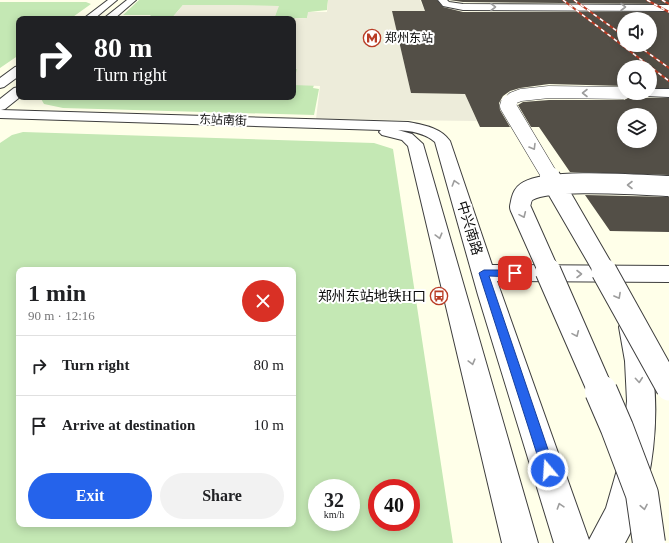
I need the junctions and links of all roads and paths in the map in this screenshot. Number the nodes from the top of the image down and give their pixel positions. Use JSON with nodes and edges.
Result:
{"nodes":[{"id":1,"x":113,"y":0,"type":"edge"},
{"id":2,"x":132,"y":0,"type":"edge"},
{"id":3,"x":442,"y":0,"type":"edge"},
{"id":4,"x":669,"y":8,"type":"edge"},
{"id":5,"x":92,"y":16,"type":"edge"},
{"id":6,"x":112,"y":16,"type":"edge"},
{"id":7,"x":16,"y":72,"type":"edge"},
{"id":8,"x":0,"y":84,"type":"edge"},
{"id":9,"x":16,"y":93,"type":"edge"},
{"id":10,"x":617,"y":93,"type":"edge"},
{"id":11,"x":657,"y":93,"type":"edge"},
{"id":12,"x":669,"y":93,"type":"edge"},
{"id":13,"x":0,"y":106,"type":"edge"},
{"id":14,"x":0,"y":114,"type":"edge"},
{"id":15,"x":0,"y":120,"type":"edge"},
{"id":16,"x":442,"y":141,"type":"joint"},
{"id":17,"x":669,"y":186,"type":"edge"},
{"id":18,"x":484,"y":273,"type":"junction"},
{"id":19,"x":669,"y":274,"type":"edge"},
{"id":20,"x":628,"y":314,"type":"junction"},
{"id":21,"x":669,"y":388,"type":"edge"},
{"id":22,"x":508,"y":498,"type":"junction"},
{"id":23,"x":514,"y":543,"type":"edge"},
{"id":24,"x":520,"y":543,"type":"edge"},
{"id":25,"x":572,"y":543,"type":"edge"},
{"id":26,"x":605,"y":543,"type":"edge"},
{"id":27,"x":649,"y":543,"type":"edge"}],
"edges":[{"from":1,"to":5,"type":"street"},
{"from":2,"to":6,"type":"street"},
{"from":3,"to":4,"type":"street","one_way":true},
{"from":7,"to":8,"type":"street"},
{"from":9,"to":13,"type":"street"},
{"from":10,"to":20,"type":"street","one_way":true,"bridge":true},
{"from":11,"to":12,"type":"street"},
{"from":14,"to":16,"type":"street","name":"东站南街"},
{"from":15,"to":22,"type":"street","name":"东站南街","one_way":true},
{"from":18,"to":16,"type":"street","name":"中兴南路","one_way":true},
{"from":17,"to":27,"type":"street","one_way":true,"bridge":true},
{"from":18,"to":19,"type":"street","one_way":true},
{"from":25,"to":18,"type":"street","name":"中兴南路","one_way":true},
{"from":20,"to":21,"type":"street","bridge":true},
{"from":20,"to":26,"type":"street","one_way":true,"bridge":true},
{"from":22,"to":23,"type":"street"},
{"from":22,"to":24,"type":"street"}]}
